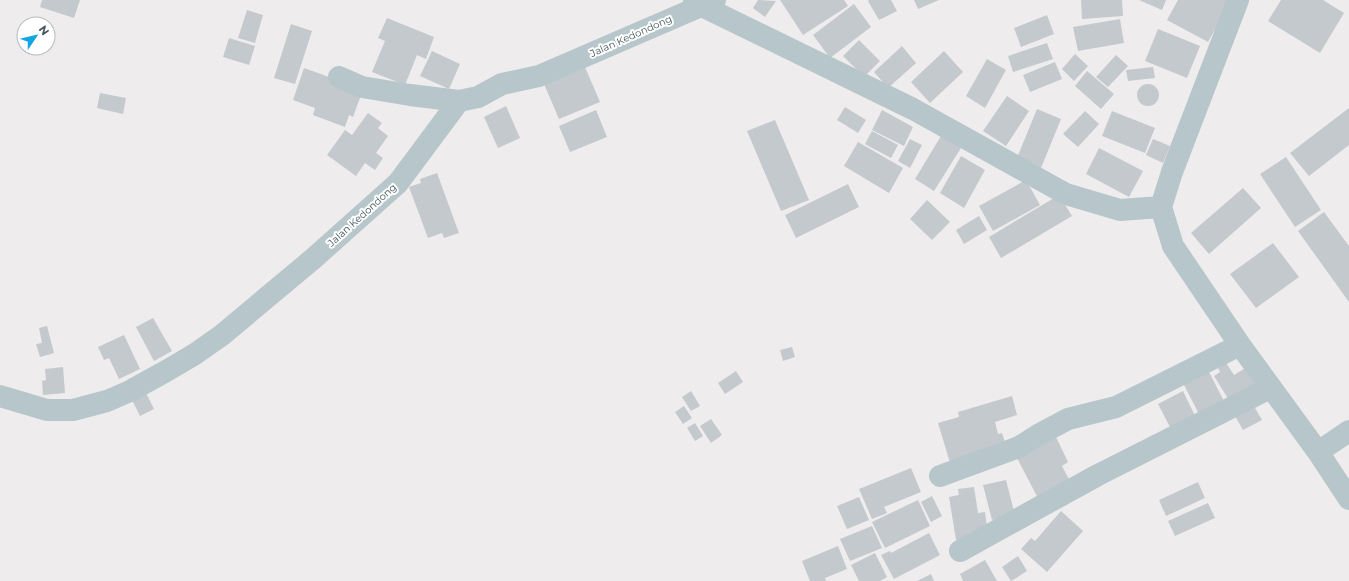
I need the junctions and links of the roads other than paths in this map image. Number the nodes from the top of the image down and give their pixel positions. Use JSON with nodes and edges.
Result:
{"nodes":[{"id":1,"x":1238,"y":0,"type":"edge"},
{"id":2,"x":701,"y":2,"type":"edge"},
{"id":3,"x":338,"y":77,"type":"dead end"},
{"id":4,"x":459,"y":101,"type":"junction"},
{"id":5,"x":1162,"y":207,"type":"junction"},
{"id":6,"x":1240,"y":345,"type":"junction"},
{"id":7,"x":1270,"y":388,"type":"junction"},
{"id":8,"x":0,"y":396,"type":"edge"},
{"id":9,"x":1349,"y":431,"type":"edge"},
{"id":10,"x":1318,"y":452,"type":"junction"},
{"id":11,"x":940,"y":476,"type":"dead end"},
{"id":12,"x":1349,"y":499,"type":"edge"},
{"id":13,"x":960,"y":551,"type":"dead end"}],
"edges":[{"from":1,"to":5,"type":"street"},
{"from":2,"to":4,"type":"street","name":"Jalan Kedondong"},
{"from":2,"to":5,"type":"street"},
{"from":3,"to":4,"type":"street"},
{"from":4,"to":8,"type":"street","name":"Jalan Kedondong"},
{"from":5,"to":6,"type":"street"},
{"from":6,"to":7,"type":"street"},
{"from":6,"to":11,"type":"street"},
{"from":7,"to":10,"type":"street"},
{"from":7,"to":13,"type":"street"},
{"from":9,"to":10,"type":"street"},
{"from":10,"to":12,"type":"street"}]}
